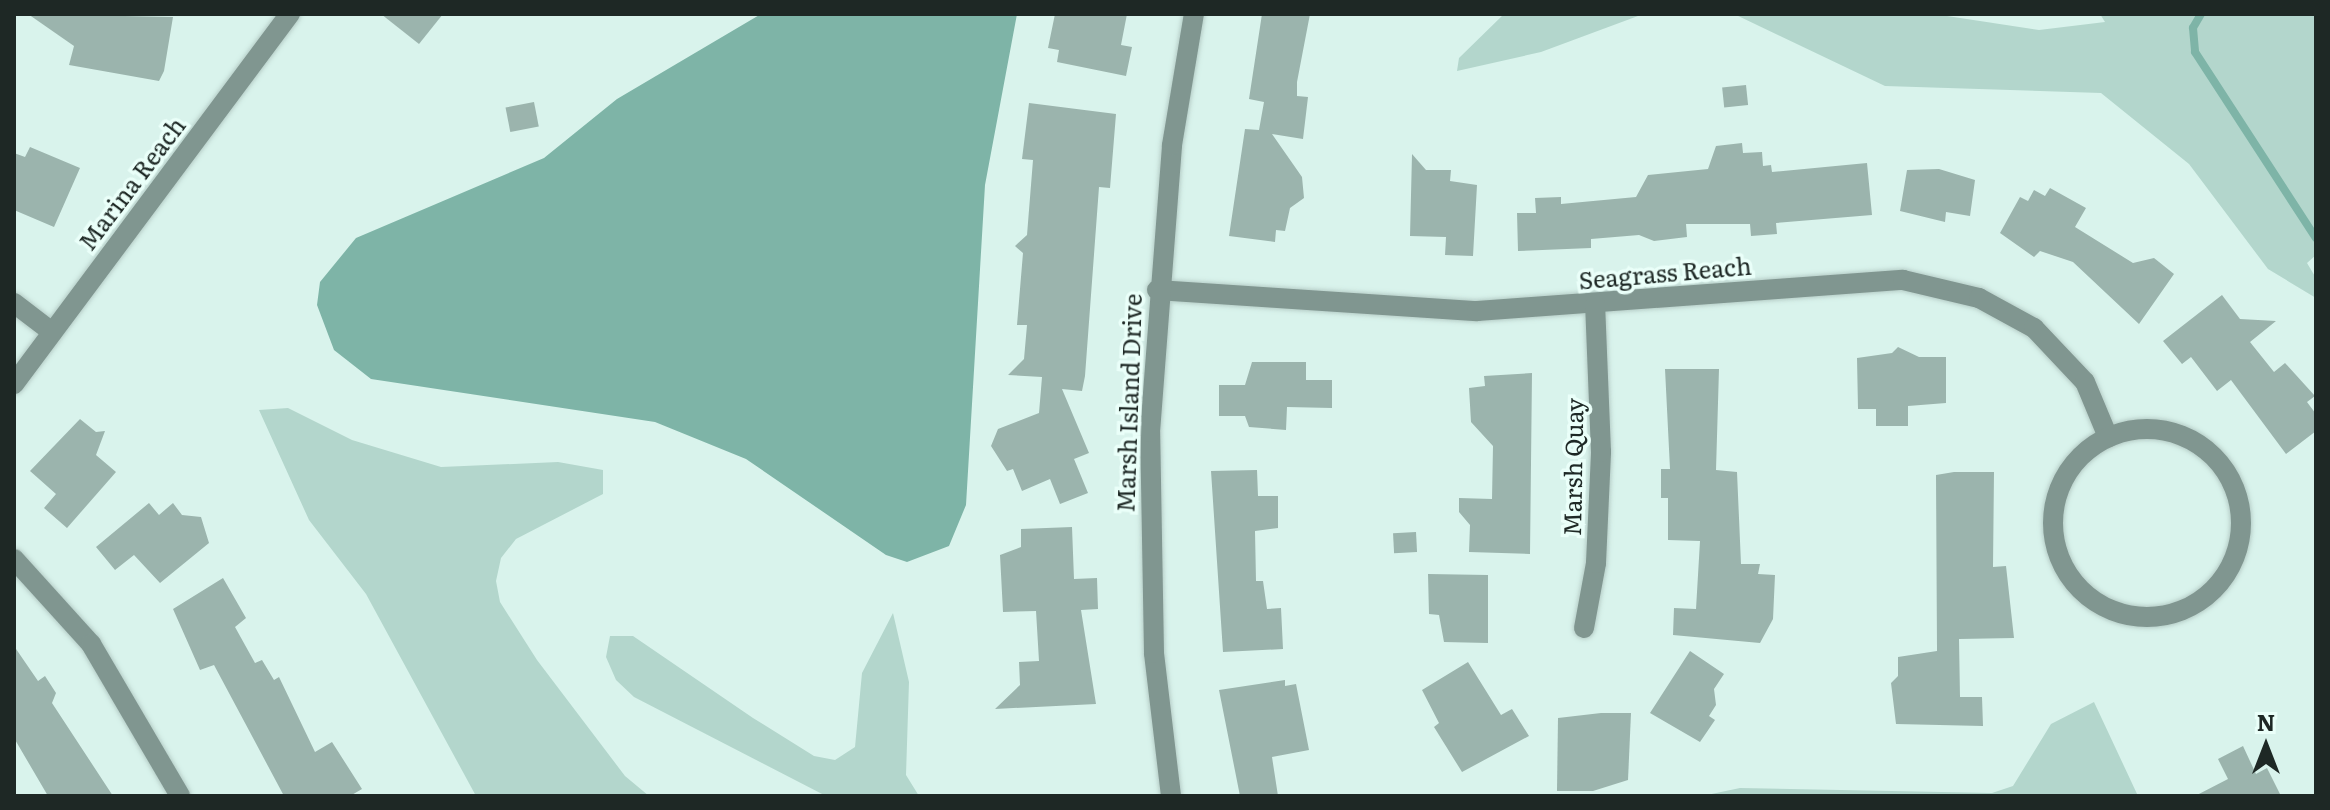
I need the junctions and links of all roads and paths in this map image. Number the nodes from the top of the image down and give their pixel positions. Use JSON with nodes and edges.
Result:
{"nodes":[{"id":1,"x":1194,"y":14,"type":"edge"},
{"id":2,"x":279,"y":18,"type":"edge"},
{"id":3,"x":1157,"y":290,"type":"junction"},
{"id":4,"x":14,"y":303,"type":"edge"},
{"id":5,"x":1595,"y":305,"type":"junction"},
{"id":6,"x":52,"y":332,"type":"junction"},
{"id":7,"x":14,"y":384,"type":"edge"},
{"id":8,"x":2108,"y":437,"type":"junction"},
{"id":9,"x":14,"y":559,"type":"edge"},
{"id":10,"x":1584,"y":628,"type":"dead end"},
{"id":11,"x":180,"y":796,"type":"edge"},
{"id":12,"x":1171,"y":796,"type":"edge"}],
"edges":[{"from":1,"to":3,"type":"street","name":"Marsh Island Drive"},
{"from":2,"to":6,"type":"street","name":"Marina Reach"},
{"from":3,"to":5,"type":"street","name":"Seagrass Reach"},
{"from":3,"to":12,"type":"street","name":"Marsh Island Drive"},
{"from":4,"to":6,"type":"street"},
{"from":5,"to":8,"type":"street","name":"Seagrass Reach"},
{"from":5,"to":10,"type":"street","name":"Marsh Quay"},
{"from":6,"to":7,"type":"street","name":"Marina Reach"},
{"from":8,"to":8,"type":"street"},
{"from":9,"to":11,"type":"street"}]}
